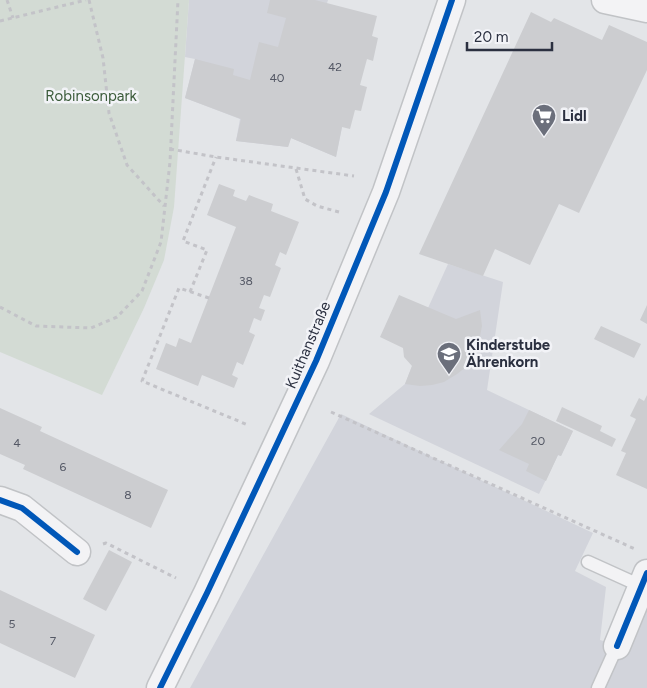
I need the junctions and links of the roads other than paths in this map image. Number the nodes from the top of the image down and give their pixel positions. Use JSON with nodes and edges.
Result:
{"nodes":[{"id":1,"x":452,"y":0,"type":"edge"},
{"id":2,"x":605,"y":0,"type":"edge"},
{"id":3,"x":647,"y":9,"type":"edge"},
{"id":4,"x":0,"y":500,"type":"edge"},
{"id":5,"x":77,"y":552,"type":"dead end"},
{"id":6,"x":588,"y":562,"type":"dead end"},
{"id":7,"x":643,"y":570,"type":"edge"},
{"id":8,"x":616,"y":646,"type":"joint"},
{"id":9,"x":160,"y":688,"type":"edge"},
{"id":10,"x":598,"y":688,"type":"edge"}],
"edges":[{"from":1,"to":9,"type":"street","name":"Kuithanstraße"},
{"from":2,"to":3,"type":"street"},
{"from":4,"to":5,"type":"street"},
{"from":6,"to":7,"type":"lane"},
{"from":7,"to":8,"type":"street"},
{"from":8,"to":10,"type":"lane"}]}
